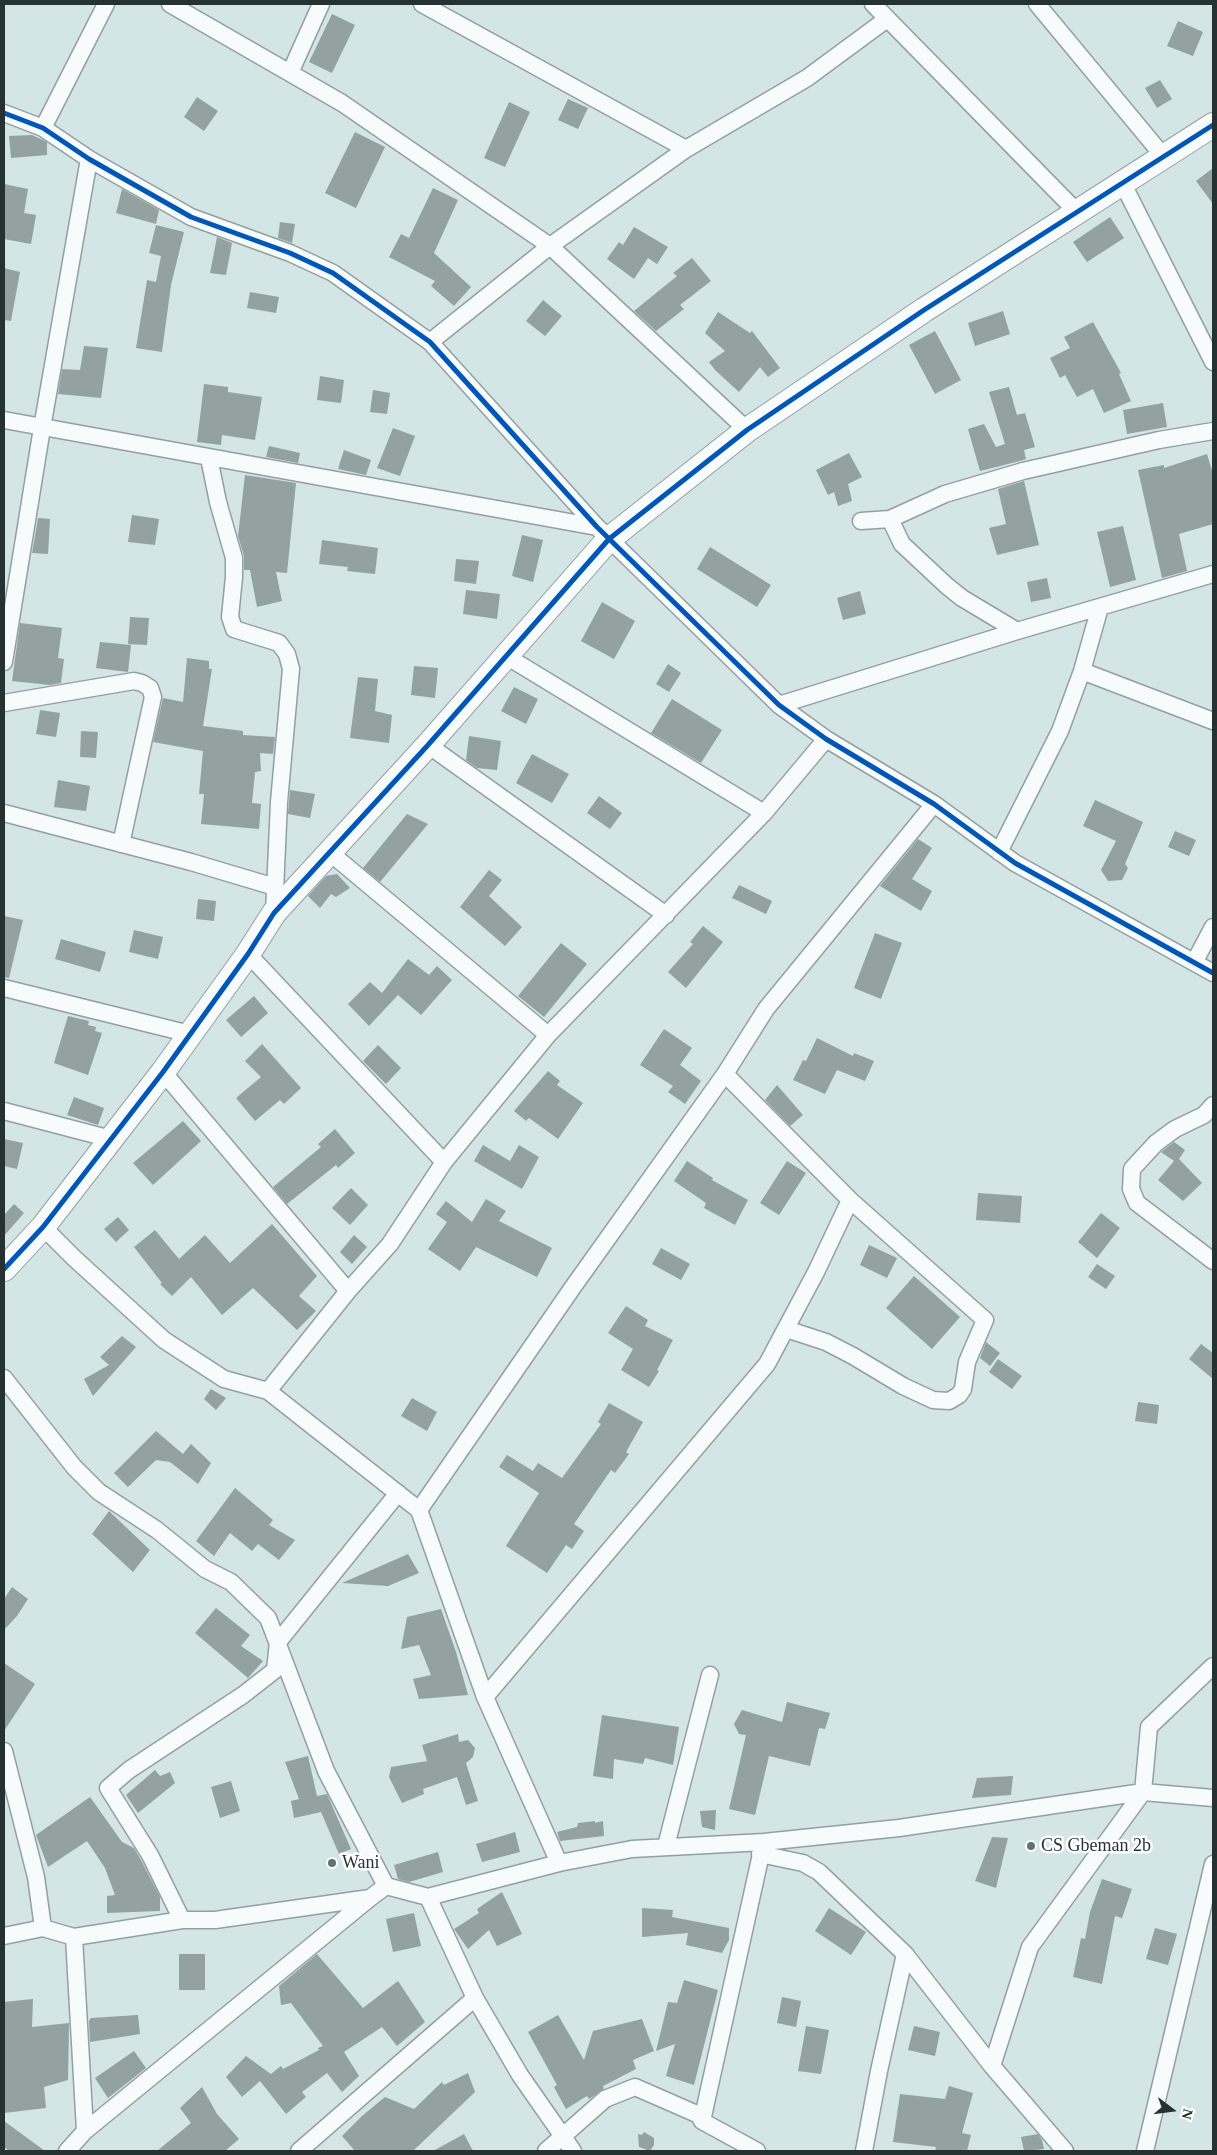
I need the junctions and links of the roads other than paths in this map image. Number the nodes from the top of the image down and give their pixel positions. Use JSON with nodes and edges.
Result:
{"nodes":[{"id":1,"x":106,"y":4,"type":"edge"},
{"id":2,"x":170,"y":4,"type":"edge"},
{"id":3,"x":321,"y":4,"type":"edge"},
{"id":4,"x":422,"y":4,"type":"edge"},
{"id":5,"x":873,"y":4,"type":"edge"},
{"id":6,"x":1038,"y":4,"type":"edge"},
{"id":7,"x":887,"y":19,"type":"junction"},
{"id":8,"x":290,"y":73,"type":"junction"},
{"id":9,"x":4,"y":113,"type":"edge"},
{"id":10,"x":1213,"y":125,"type":"edge"},
{"id":11,"x":43,"y":128,"type":"junction"},
{"id":12,"x":686,"y":149,"type":"junction"},
{"id":13,"x":1164,"y":157,"type":"junction"},
{"id":14,"x":89,"y":159,"type":"junction"},
{"id":15,"x":1123,"y":184,"type":"junction"},
{"id":16,"x":1077,"y":212,"type":"junction"},
{"id":17,"x":550,"y":246,"type":"junction"},
{"id":18,"x":430,"y":342,"type":"junction"},
{"id":19,"x":1213,"y":362,"type":"edge"},
{"id":20,"x":4,"y":420,"type":"edge"},
{"id":21,"x":42,"y":428,"type":"junction"},
{"id":22,"x":747,"y":430,"type":"junction"},
{"id":23,"x":1213,"y":431,"type":"edge"},
{"id":24,"x":209,"y":458,"type":"junction"},
{"id":25,"x":890,"y":519,"type":"junction"},
{"id":26,"x":861,"y":521,"type":"dead end"},
{"id":27,"x":603,"y":533,"type":"junction"},
{"id":28,"x":1213,"y":574,"type":"edge"},
{"id":29,"x":1100,"y":607,"type":"junction"},
{"id":30,"x":1017,"y":631,"type":"junction"},
{"id":31,"x":506,"y":656,"type":"junction"},
{"id":32,"x":4,"y":662,"type":"edge"},
{"id":33,"x":1082,"y":671,"type":"junction"},
{"id":34,"x":4,"y":703,"type":"edge"},
{"id":35,"x":779,"y":705,"type":"junction"},
{"id":36,"x":1213,"y":721,"type":"edge"},
{"id":37,"x":826,"y":739,"type":"junction"},
{"id":38,"x":428,"y":745,"type":"junction"},
{"id":39,"x":934,"y":804,"type":"junction"},
{"id":40,"x":4,"y":812,"type":"edge"},
{"id":41,"x":764,"y":812,"type":"junction"},
{"id":42,"x":122,"y":844,"type":"junction"},
{"id":43,"x":328,"y":851,"type":"junction"},
{"id":44,"x":1000,"y":852,"type":"junction"},
{"id":45,"x":275,"y":887,"type":"junction"},
{"id":46,"x":274,"y":913,"type":"junction"},
{"id":47,"x":666,"y":915,"type":"junction"},
{"id":48,"x":1213,"y":926,"type":"edge"},
{"id":49,"x":248,"y":954,"type":"junction"},
{"id":50,"x":1195,"y":961,"type":"junction"},
{"id":51,"x":1213,"y":973,"type":"edge"},
{"id":52,"x":4,"y":988,"type":"edge"},
{"id":53,"x":190,"y":1034,"type":"junction"},
{"id":54,"x":548,"y":1035,"type":"junction"},
{"id":55,"x":163,"y":1072,"type":"junction"},
{"id":56,"x":725,"y":1074,"type":"junction"},
{"id":57,"x":1213,"y":1105,"type":"edge"},
{"id":58,"x":4,"y":1111,"type":"edge"},
{"id":59,"x":111,"y":1139,"type":"junction"},
{"id":60,"x":444,"y":1162,"type":"junction"},
{"id":61,"x":850,"y":1200,"type":"junction"},
{"id":62,"x":43,"y":1227,"type":"junction"},
{"id":63,"x":8,"y":1258,"type":"edge"},
{"id":64,"x":1213,"y":1261,"type":"edge"},
{"id":65,"x":348,"y":1291,"type":"junction"},
{"id":66,"x":786,"y":1329,"type":"junction"},
{"id":67,"x":4,"y":1378,"type":"edge"},
{"id":68,"x":268,"y":1390,"type":"junction"},
{"id":69,"x":398,"y":1492,"type":"junction"},
{"id":70,"x":419,"y":1510,"type":"junction"},
{"id":71,"x":278,"y":1642,"type":"junction"},
{"id":72,"x":1213,"y":1666,"type":"edge"},
{"id":73,"x":710,"y":1675,"type":"dead end"},
{"id":74,"x":485,"y":1697,"type":"junction"},
{"id":75,"x":4,"y":1751,"type":"edge"},
{"id":76,"x":1143,"y":1792,"type":"junction"},
{"id":77,"x":1213,"y":1798,"type":"edge"},
{"id":78,"x":666,"y":1846,"type":"junction"},
{"id":79,"x":762,"y":1848,"type":"junction"},
{"id":80,"x":559,"y":1863,"type":"junction"},
{"id":81,"x":1213,"y":1864,"type":"edge"},
{"id":82,"x":386,"y":1886,"type":"junction"},
{"id":83,"x":428,"y":1897,"type":"junction"},
{"id":84,"x":370,"y":1898,"type":"junction"},
{"id":85,"x":182,"y":1920,"type":"junction"},
{"id":86,"x":43,"y":1928,"type":"junction"},
{"id":87,"x":4,"y":1936,"type":"edge"},
{"id":88,"x":74,"y":1937,"type":"junction"},
{"id":89,"x":905,"y":1954,"type":"junction"},
{"id":90,"x":475,"y":1998,"type":"junction"},
{"id":91,"x":992,"y":2066,"type":"junction"},
{"id":92,"x":702,"y":2121,"type":"junction"},
{"id":93,"x":85,"y":2131,"type":"junction"},
{"id":94,"x":564,"y":2137,"type":"junction"},
{"id":95,"x":67,"y":2151,"type":"edge"},
{"id":96,"x":299,"y":2151,"type":"edge"},
{"id":97,"x":546,"y":2151,"type":"edge"},
{"id":98,"x":573,"y":2151,"type":"edge"},
{"id":99,"x":757,"y":2151,"type":"edge"},
{"id":100,"x":864,"y":2151,"type":"edge"},
{"id":101,"x":1065,"y":2151,"type":"edge"},
{"id":102,"x":1145,"y":2151,"type":"edge"}],
"edges":[{"from":1,"to":11,"type":"street"},
{"from":2,"to":8,"type":"street"},
{"from":3,"to":8,"type":"street"},
{"from":4,"to":12,"type":"street"},
{"from":5,"to":7,"type":"street"},
{"from":6,"to":13,"type":"street"},
{"from":7,"to":12,"type":"street"},
{"from":7,"to":16,"type":"street"},
{"from":8,"to":17,"type":"street"},
{"from":9,"to":11,"type":"street"},
{"from":10,"to":13,"type":"street"},
{"from":11,"to":14,"type":"street"},
{"from":12,"to":17,"type":"street"},
{"from":13,"to":15,"type":"street"},
{"from":14,"to":18,"type":"street"},
{"from":14,"to":21,"type":"street"},
{"from":15,"to":16,"type":"street"},
{"from":15,"to":19,"type":"street"},
{"from":16,"to":22,"type":"street"},
{"from":17,"to":18,"type":"street"},
{"from":17,"to":22,"type":"street"},
{"from":18,"to":27,"type":"street"},
{"from":20,"to":21,"type":"street"},
{"from":21,"to":24,"type":"street"},
{"from":21,"to":32,"type":"street"},
{"from":22,"to":27,"type":"street"},
{"from":23,"to":25,"type":"street"},
{"from":24,"to":27,"type":"street"},
{"from":24,"to":45,"type":"street"},
{"from":25,"to":26,"type":"street"},
{"from":25,"to":30,"type":"street"},
{"from":27,"to":31,"type":"street"},
{"from":27,"to":35,"type":"street"},
{"from":28,"to":29,"type":"street"},
{"from":29,"to":30,"type":"street"},
{"from":29,"to":33,"type":"street"},
{"from":30,"to":35,"type":"street"},
{"from":31,"to":38,"type":"street"},
{"from":31,"to":41,"type":"street"},
{"from":33,"to":36,"type":"street"},
{"from":33,"to":44,"type":"street"},
{"from":34,"to":42,"type":"street"},
{"from":35,"to":37,"type":"street"},
{"from":37,"to":39,"type":"street"},
{"from":37,"to":41,"type":"street"},
{"from":38,"to":43,"type":"street"},
{"from":38,"to":47,"type":"street"},
{"from":39,"to":44,"type":"street"},
{"from":39,"to":56,"type":"street"},
{"from":40,"to":42,"type":"street"},
{"from":41,"to":47,"type":"street"},
{"from":42,"to":45,"type":"street"},
{"from":43,"to":46,"type":"street"},
{"from":43,"to":54,"type":"street"},
{"from":44,"to":50,"type":"street"},
{"from":45,"to":46,"type":"street"},
{"from":46,"to":49,"type":"street"},
{"from":47,"to":54,"type":"street"},
{"from":48,"to":50,"type":"street"},
{"from":49,"to":53,"type":"street"},
{"from":49,"to":60,"type":"street"},
{"from":50,"to":51,"type":"street"},
{"from":52,"to":53,"type":"street"},
{"from":53,"to":55,"type":"street"},
{"from":54,"to":60,"type":"street"},
{"from":55,"to":59,"type":"street"},
{"from":55,"to":65,"type":"street"},
{"from":56,"to":61,"type":"street"},
{"from":56,"to":70,"type":"street"},
{"from":57,"to":64,"type":"street"},
{"from":58,"to":59,"type":"street"},
{"from":59,"to":62,"type":"street"},
{"from":60,"to":65,"type":"street"},
{"from":61,"to":66,"type":"street"},
{"from":61,"to":66,"type":"street"},
{"from":62,"to":63,"type":"street"},
{"from":62,"to":68,"type":"street"},
{"from":65,"to":68,"type":"street"},
{"from":66,"to":74,"type":"street"},
{"from":67,"to":71,"type":"street"},
{"from":68,"to":69,"type":"street"},
{"from":69,"to":70,"type":"street"},
{"from":69,"to":71,"type":"street"},
{"from":70,"to":74,"type":"street"},
{"from":71,"to":82,"type":"street"},
{"from":71,"to":85,"type":"street"},
{"from":72,"to":76,"type":"street"},
{"from":73,"to":78,"type":"street"},
{"from":74,"to":80,"type":"street"},
{"from":75,"to":86,"type":"street"},
{"from":76,"to":77,"type":"street"},
{"from":76,"to":79,"type":"street"},
{"from":76,"to":91,"type":"street"},
{"from":78,"to":79,"type":"street"},
{"from":78,"to":80,"type":"street"},
{"from":79,"to":89,"type":"street"},
{"from":79,"to":92,"type":"street"},
{"from":80,"to":83,"type":"street"},
{"from":81,"to":102,"type":"street"},
{"from":82,"to":83,"type":"street"},
{"from":82,"to":84,"type":"street"},
{"from":83,"to":90,"type":"street"},
{"from":84,"to":85,"type":"street"},
{"from":84,"to":93,"type":"street"},
{"from":85,"to":88,"type":"street"},
{"from":86,"to":87,"type":"street"},
{"from":86,"to":88,"type":"street"},
{"from":88,"to":93,"type":"street"},
{"from":89,"to":91,"type":"street"},
{"from":89,"to":100,"type":"street"},
{"from":90,"to":94,"type":"street"},
{"from":90,"to":96,"type":"street"},
{"from":91,"to":101,"type":"street"},
{"from":92,"to":94,"type":"street"},
{"from":92,"to":99,"type":"street"},
{"from":93,"to":95,"type":"street"},
{"from":94,"to":97,"type":"street"},
{"from":94,"to":98,"type":"street"}]}
